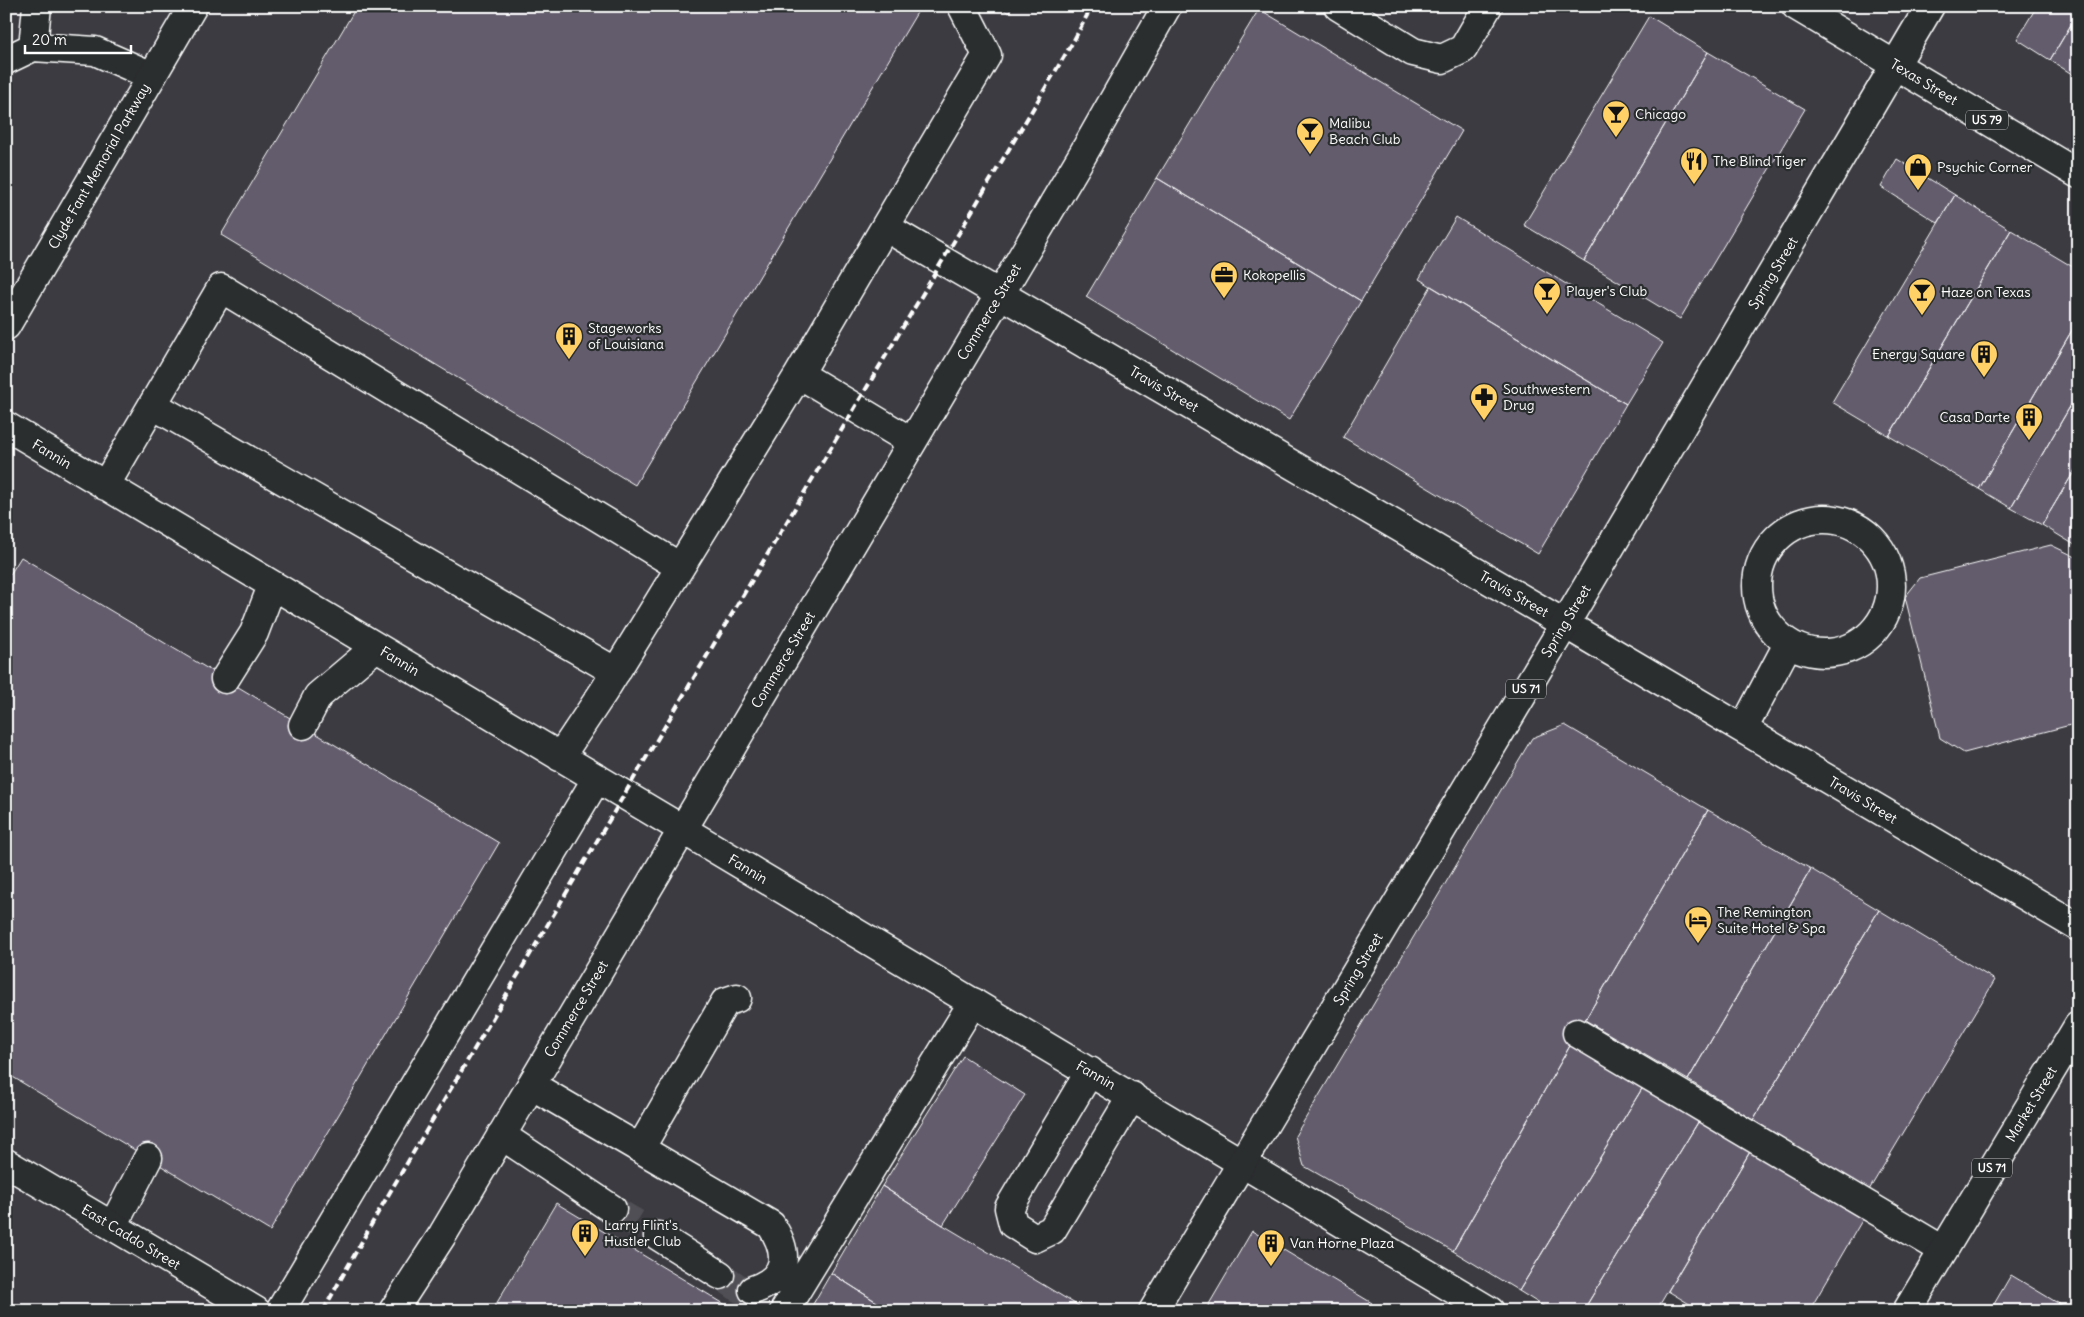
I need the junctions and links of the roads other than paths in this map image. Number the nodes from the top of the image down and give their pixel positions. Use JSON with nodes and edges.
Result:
{"nodes":[{"id":1,"x":37,"y":6,"type":"edge"},
{"id":2,"x":193,"y":6,"type":"edge"},
{"id":3,"x":962,"y":6,"type":"edge"},
{"id":4,"x":1167,"y":6,"type":"edge"},
{"id":5,"x":1338,"y":6,"type":"edge"},
{"id":6,"x":1488,"y":6,"type":"edge"},
{"id":7,"x":1796,"y":6,"type":"edge"},
{"id":8,"x":1930,"y":6,"type":"edge"},
{"id":9,"x":33,"y":48,"type":"junction"},
{"id":10,"x":6,"y":60,"type":"edge"},
{"id":11,"x":1895,"y":65,"type":"junction"},
{"id":12,"x":152,"y":76,"type":"junction"},
{"id":13,"x":2078,"y":174,"type":"edge"},
{"id":14,"x":885,"y":228,"type":"junction"},
{"id":15,"x":1000,"y":293,"type":"junction"},
{"id":16,"x":6,"y":326,"type":"edge"},
{"id":17,"x":799,"y":374,"type":"junction"},
{"id":18,"x":152,"y":405,"type":"junction"},
{"id":19,"x":6,"y":426,"type":"edge"},
{"id":20,"x":912,"y":442,"type":"junction"},
{"id":21,"x":105,"y":486,"type":"junction"},
{"id":22,"x":680,"y":567,"type":"junction"},
{"id":23,"x":272,"y":586,"type":"junction"},
{"id":24,"x":1565,"y":624,"type":"junction"},
{"id":25,"x":1788,"y":644,"type":"junction"},
{"id":26,"x":376,"y":647,"type":"junction"},
{"id":27,"x":616,"y":672,"type":"junction"},
{"id":28,"x":225,"y":679,"type":"dead end"},
{"id":29,"x":303,"y":725,"type":"dead end"},
{"id":30,"x":1743,"y":729,"type":"junction"},
{"id":31,"x":560,"y":757,"type":"junction"},
{"id":32,"x":597,"y":778,"type":"junction"},
{"id":33,"x":682,"y":830,"type":"junction"},
{"id":34,"x":2078,"y":928,"type":"edge"},
{"id":35,"x":737,"y":998,"type":"dead end"},
{"id":36,"x":973,"y":1002,"type":"junction"},
{"id":37,"x":2078,"y":1026,"type":"edge"},
{"id":38,"x":1577,"y":1033,"type":"dead end"},
{"id":39,"x":1090,"y":1071,"type":"junction"},
{"id":40,"x":531,"y":1085,"type":"junction"},
{"id":41,"x":1132,"y":1096,"type":"junction"},
{"id":42,"x":501,"y":1135,"type":"junction"},
{"id":43,"x":641,"y":1147,"type":"junction"},
{"id":44,"x":148,"y":1158,"type":"dead end"},
{"id":45,"x":1243,"y":1162,"type":"junction"},
{"id":46,"x":6,"y":1163,"type":"edge"},
{"id":47,"x":612,"y":1209,"type":"tunnel mouth"},
{"id":48,"x":113,"y":1226,"type":"junction"},
{"id":49,"x":658,"y":1236,"type":"tunnel mouth"},
{"id":50,"x":1944,"y":1250,"type":"junction"},
{"id":51,"x":720,"y":1276,"type":"tunnel mouth"},
{"id":52,"x":753,"y":1290,"type":"dead end"},
{"id":53,"x":256,"y":1311,"type":"edge"},
{"id":54,"x":280,"y":1311,"type":"edge"},
{"id":55,"x":393,"y":1311,"type":"edge"},
{"id":56,"x":784,"y":1311,"type":"edge"},
{"id":57,"x":1153,"y":1311,"type":"edge"},
{"id":58,"x":1490,"y":1311,"type":"edge"},
{"id":59,"x":1907,"y":1311,"type":"edge"}],
"edges":[{"from":1,"to":9,"type":"street"},
{"from":2,"to":12,"type":"street","name":"Clyde Fant Memorial Parkway"},
{"from":3,"to":14,"type":"street"},
{"from":4,"to":15,"type":"street","name":"Commerce Street"},
{"from":5,"to":6,"type":"street"},
{"from":7,"to":11,"type":"street","name":"Texas Street","number":"US 79"},
{"from":8,"to":11,"type":"street","name":"Spring Street","number":"US 71"},
{"from":9,"to":10,"type":"street"},
{"from":9,"to":12,"type":"street"},
{"from":11,"to":13,"type":"street","name":"Texas Street","number":"US 79"},
{"from":11,"to":24,"type":"street","name":"Spring Street","number":"US 71"},
{"from":12,"to":16,"type":"street","name":"Clyde Fant Memorial Parkway"},
{"from":14,"to":15,"type":"street","name":"Travis Street"},
{"from":14,"to":17,"type":"street"},
{"from":15,"to":20,"type":"street","name":"Commerce Street"},
{"from":15,"to":24,"type":"street","name":"Travis Street"},
{"from":17,"to":20,"type":"street"},
{"from":17,"to":22,"type":"street"},
{"from":18,"to":21,"type":"street"},
{"from":18,"to":22,"type":"street"},
{"from":18,"to":27,"type":"street"},
{"from":19,"to":21,"type":"street","name":"Fannin"},
{"from":20,"to":33,"type":"street","name":"Commerce Street"},
{"from":21,"to":23,"type":"street","name":"Fannin"},
{"from":22,"to":27,"type":"street"},
{"from":23,"to":26,"type":"street","name":"Fannin"},
{"from":23,"to":28,"type":"street"},
{"from":24,"to":30,"type":"street","name":"Travis Street"},
{"from":24,"to":45,"type":"street","name":"Spring Street","number":"US 71"},
{"from":25,"to":25,"type":"street"},
{"from":25,"to":30,"type":"street"},
{"from":26,"to":29,"type":"street"},
{"from":26,"to":31,"type":"street","name":"Fannin"},
{"from":27,"to":31,"type":"street"},
{"from":30,"to":34,"type":"street","name":"Travis Street"},
{"from":31,"to":32,"type":"street","name":"Fannin"},
{"from":32,"to":33,"type":"street","name":"Fannin"},
{"from":32,"to":54,"type":"street"},
{"from":33,"to":36,"type":"street","name":"Fannin"},
{"from":33,"to":40,"type":"street","name":"Commerce Street"},
{"from":35,"to":43,"type":"street"},
{"from":36,"to":39,"type":"street","name":"Fannin"},
{"from":36,"to":56,"type":"street"},
{"from":37,"to":50,"type":"street","name":"Market Street","number":"US 71"},
{"from":38,"to":50,"type":"street"},
{"from":39,"to":41,"type":"street","name":"Fannin"},
{"from":39,"to":41,"type":"street"},
{"from":40,"to":42,"type":"street","name":"Commerce Street"},
{"from":40,"to":43,"type":"street"},
{"from":41,"to":45,"type":"street","name":"Fannin"},
{"from":42,"to":47,"type":"street"},
{"from":42,"to":55,"type":"street","name":"Commerce Street"},
{"from":43,"to":52,"type":"street"},
{"from":44,"to":48,"type":"street"},
{"from":45,"to":57,"type":"street","name":"Spring Street","number":"US 71"},
{"from":45,"to":58,"type":"street","name":"Fannin"},
{"from":46,"to":48,"type":"street","name":"East Caddo Street"},
{"from":48,"to":53,"type":"street","name":"East Caddo Street"},
{"from":49,"to":51,"type":"street"},
{"from":50,"to":59,"type":"street","name":"Market Street","number":"US 71"}]}
